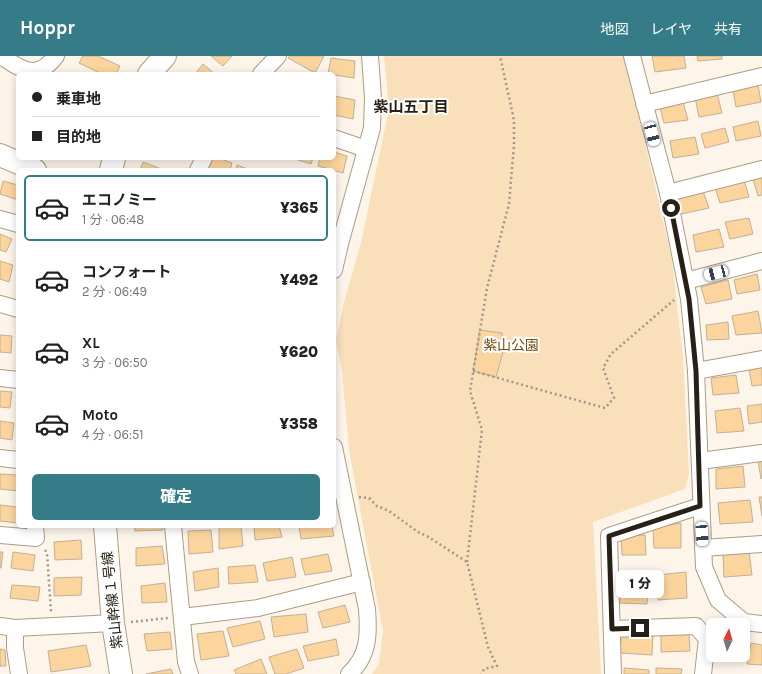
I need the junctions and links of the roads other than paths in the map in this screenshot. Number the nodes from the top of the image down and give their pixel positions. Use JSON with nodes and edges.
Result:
{"nodes":[{"id":1,"x":1,"y":56,"type":"edge"},
{"id":2,"x":56,"y":56,"type":"edge"},
{"id":3,"x":165,"y":56,"type":"edge"},
{"id":4,"x":278,"y":56,"type":"edge"},
{"id":5,"x":370,"y":56,"type":"edge"},
{"id":6,"x":632,"y":56,"type":"edge"},
{"id":7,"x":151,"y":72,"type":"edge"},
{"id":8,"x":263,"y":72,"type":"edge"},
{"id":9,"x":762,"y":76,"type":"edge"},
{"id":10,"x":644,"y":104,"type":"junction"},
{"id":11,"x":336,"y":139,"type":"edge"},
{"id":12,"x":366,"y":149,"type":"junction"},
{"id":13,"x":0,"y":155,"type":"edge"},
{"id":14,"x":30,"y":168,"type":"edge"},
{"id":15,"x":762,"y":169,"type":"edge"},
{"id":16,"x":668,"y":193,"type":"junction"},
{"id":17,"x":0,"y":219,"type":"edge"},
{"id":18,"x":16,"y":223,"type":"edge"},
{"id":19,"x":337,"y":239,"type":"edge"},
{"id":20,"x":336,"y":249,"type":"edge"},
{"id":21,"x":762,"y":261,"type":"edge"},
{"id":22,"x":686,"y":281,"type":"junction"},
{"id":23,"x":0,"y":304,"type":"edge"},
{"id":24,"x":16,"y":308,"type":"edge"},
{"id":25,"x":762,"y":359,"type":"edge"},
{"id":26,"x":696,"y":371,"type":"junction"},
{"id":27,"x":0,"y":378,"type":"edge"},
{"id":28,"x":16,"y":380,"type":"edge"},
{"id":29,"x":762,"y":453,"type":"edge"},
{"id":30,"x":336,"y":455,"type":"edge"},
{"id":31,"x":0,"y":458,"type":"edge"},
{"id":32,"x":16,"y":460,"type":"edge"},
{"id":33,"x":700,"y":461,"type":"junction"},
{"id":34,"x":345,"y":498,"type":"edge"},
{"id":35,"x":700,"y":506,"type":"junction"},
{"id":36,"x":106,"y":528,"type":"edge"},
{"id":37,"x":173,"y":528,"type":"edge"},
{"id":38,"x":36,"y":532,"type":"edge"},
{"id":39,"x":0,"y":535,"type":"edge"},
{"id":40,"x":762,"y":544,"type":"edge"},
{"id":41,"x":703,"y":548,"type":"junction"},
{"id":42,"x":362,"y":582,"type":"junction"},
{"id":43,"x":182,"y":617,"type":"junction"},
{"id":44,"x":121,"y":622,"type":"junction"},
{"id":45,"x":762,"y":624,"type":"edge"},
{"id":46,"x":7,"y":627,"type":"edge"},
{"id":47,"x":612,"y":629,"type":"junction"},
{"id":48,"x":19,"y":674,"type":"edge"},
{"id":49,"x":121,"y":674,"type":"edge"},
{"id":50,"x":190,"y":674,"type":"edge"},
{"id":51,"x":349,"y":674,"type":"edge"},
{"id":52,"x":613,"y":674,"type":"edge"},
{"id":53,"x":703,"y":674,"type":"edge"}],
"edges":[{"from":1,"to":2,"type":"street"},
{"from":3,"to":7,"type":"street"},
{"from":4,"to":8,"type":"street"},
{"from":5,"to":12,"type":"street"},
{"from":6,"to":10,"type":"street"},
{"from":9,"to":10,"type":"street"},
{"from":10,"to":16,"type":"street"},
{"from":11,"to":12,"type":"street"},
{"from":12,"to":19,"type":"street"},
{"from":13,"to":14,"type":"street"},
{"from":15,"to":16,"type":"street"},
{"from":16,"to":22,"type":"street"},
{"from":17,"to":18,"type":"street"},
{"from":19,"to":20,"type":"street"},
{"from":21,"to":22,"type":"street"},
{"from":22,"to":26,"type":"street"},
{"from":23,"to":24,"type":"street"},
{"from":25,"to":26,"type":"street"},
{"from":26,"to":33,"type":"street"},
{"from":27,"to":28,"type":"street"},
{"from":29,"to":33,"type":"street"},
{"from":30,"to":34,"type":"street"},
{"from":31,"to":32,"type":"street"},
{"from":33,"to":35,"type":"street"},
{"from":34,"to":42,"type":"street"},
{"from":35,"to":41,"type":"street"},
{"from":35,"to":47,"type":"street"},
{"from":36,"to":44,"type":"street","name":"紫山幹線１号線"},
{"from":37,"to":43,"type":"street"},
{"from":38,"to":39,"type":"street"},
{"from":40,"to":41,"type":"street"},
{"from":41,"to":45,"type":"street"},
{"from":42,"to":43,"type":"street"},
{"from":42,"to":51,"type":"street"},
{"from":43,"to":50,"type":"street"},
{"from":44,"to":46,"type":"street"},
{"from":44,"to":49,"type":"street","name":"紫山幹線１号線"},
{"from":46,"to":48,"type":"street"},
{"from":47,"to":52,"type":"street"},
{"from":47,"to":53,"type":"street"}]}
